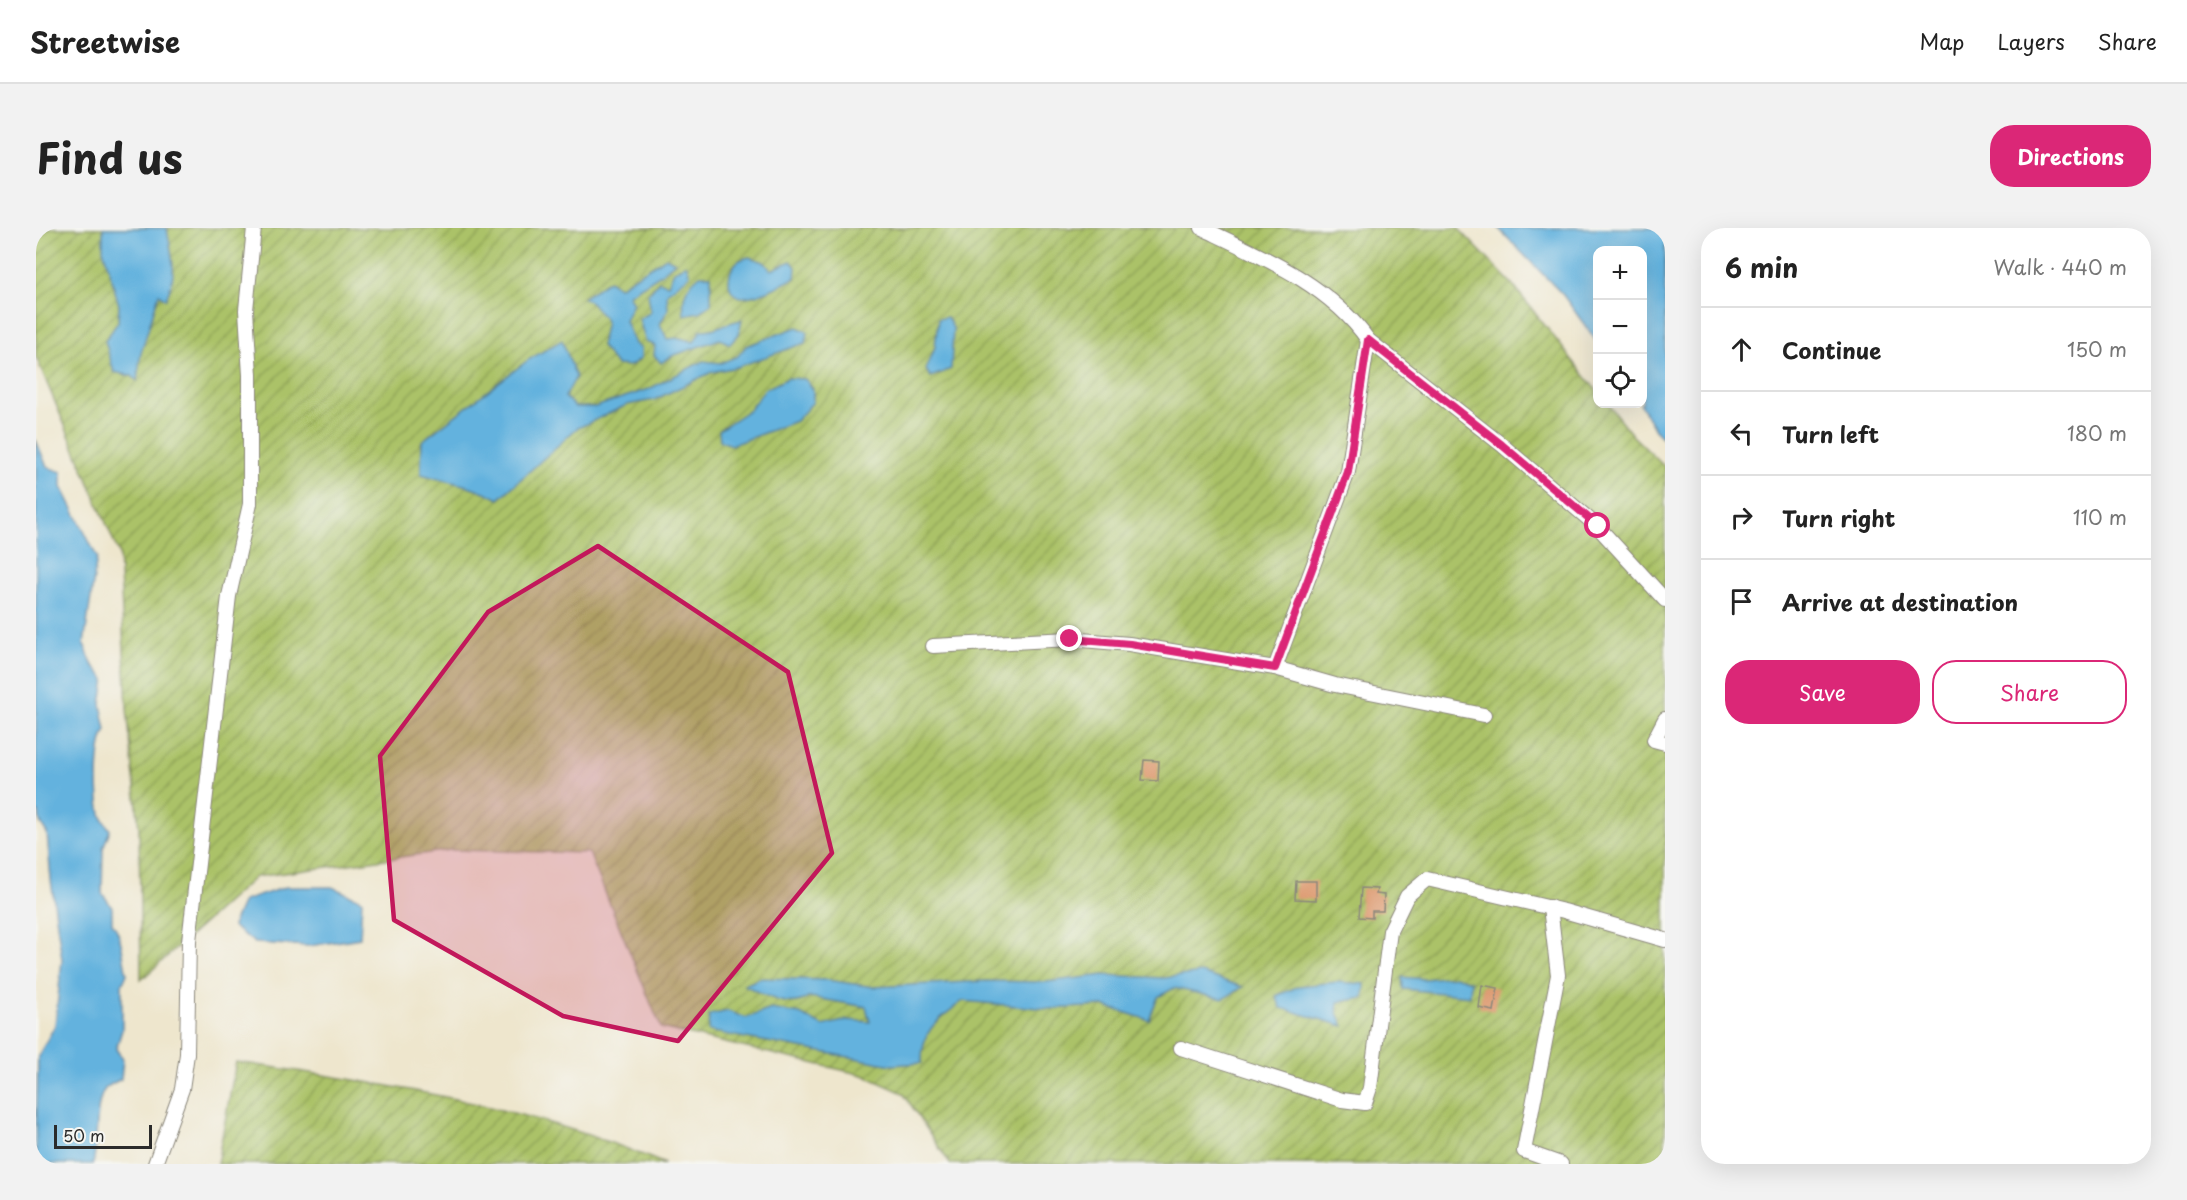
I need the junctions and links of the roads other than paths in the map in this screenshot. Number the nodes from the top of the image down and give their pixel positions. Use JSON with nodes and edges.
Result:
{"nodes":[{"id":1,"x":254,"y":228,"type":"edge"},
{"id":2,"x":1202,"y":228,"type":"edge"},
{"id":3,"x":1368,"y":340,"type":"junction"},
{"id":4,"x":1665,"y":600,"type":"edge"},
{"id":5,"x":933,"y":646,"type":"dead end"},
{"id":6,"x":1275,"y":668,"type":"junction"},
{"id":7,"x":1485,"y":715,"type":"dead end"},
{"id":8,"x":1665,"y":719,"type":"edge"},
{"id":9,"x":1665,"y":743,"type":"edge"},
{"id":10,"x":1550,"y":908,"type":"junction"},
{"id":11,"x":1665,"y":940,"type":"edge"},
{"id":12,"x":1181,"y":1048,"type":"dead end"},
{"id":13,"x":155,"y":1164,"type":"edge"},
{"id":14,"x":1561,"y":1164,"type":"edge"}],
"edges":[{"from":1,"to":13,"type":"street"},
{"from":2,"to":3,"type":"street"},
{"from":3,"to":4,"type":"street"},
{"from":3,"to":6,"type":"street"},
{"from":5,"to":6,"type":"street"},
{"from":6,"to":7,"type":"street"},
{"from":8,"to":9,"type":"street"},
{"from":10,"to":11,"type":"street"},
{"from":10,"to":12,"type":"street"},
{"from":10,"to":14,"type":"street"}]}
